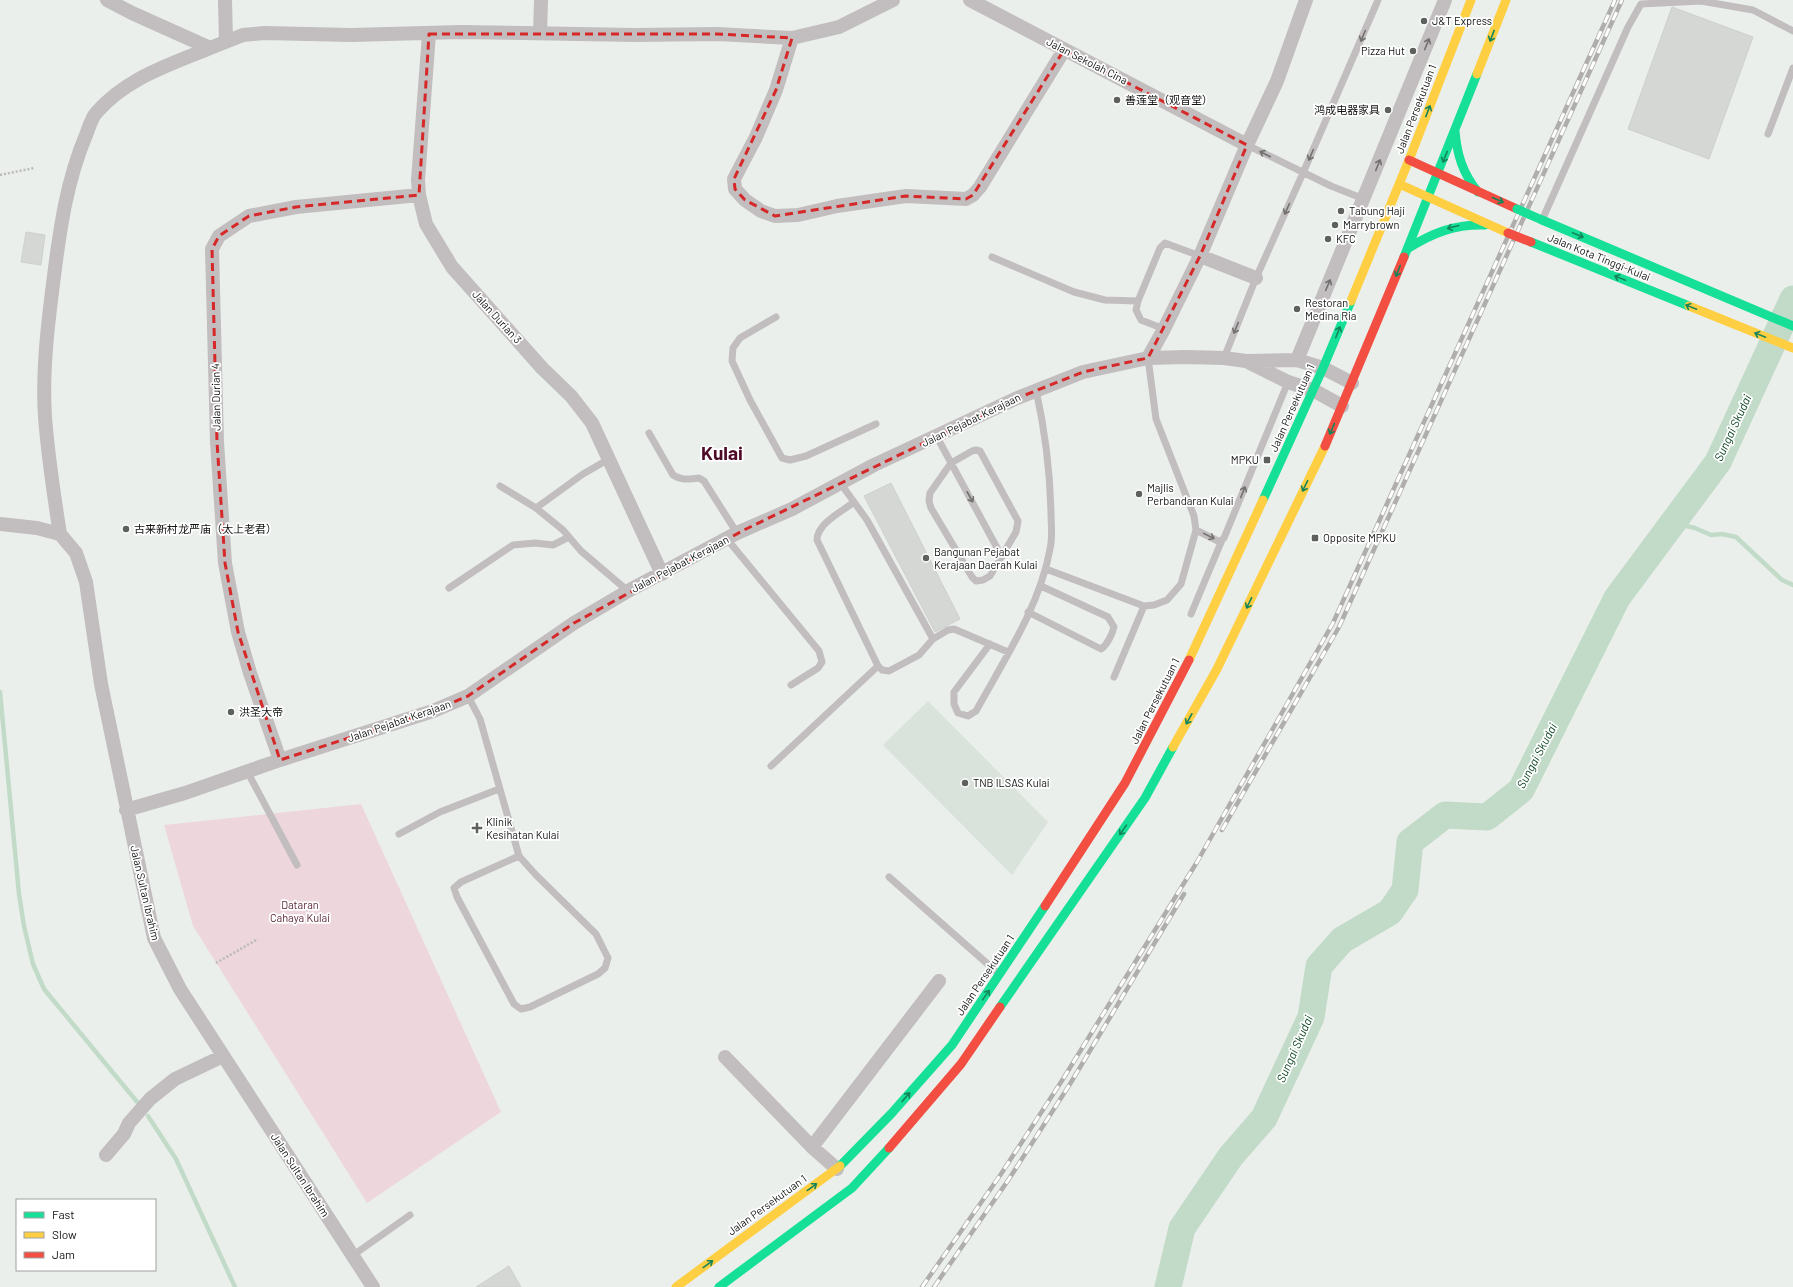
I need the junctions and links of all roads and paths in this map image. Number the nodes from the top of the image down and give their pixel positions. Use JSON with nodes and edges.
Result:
{"nodes":[{"id":1,"x":107,"y":0,"type":"edge"},
{"id":2,"x":225,"y":0,"type":"edge"},
{"id":3,"x":541,"y":0,"type":"edge"},
{"id":4,"x":893,"y":0,"type":"edge"},
{"id":5,"x":970,"y":0,"type":"edge"},
{"id":6,"x":1306,"y":0,"type":"edge"},
{"id":7,"x":1378,"y":0,"type":"edge"},
{"id":8,"x":1445,"y":0,"type":"edge"},
{"id":9,"x":1471,"y":0,"type":"edge"},
{"id":10,"x":1506,"y":0,"type":"edge"},
{"id":11,"x":1793,"y":31,"type":"edge"},
{"id":12,"x":540,"y":33,"type":"junction"},
{"id":13,"x":429,"y":34,"type":"junction"},
{"id":14,"x":792,"y":38,"type":"junction"},
{"id":15,"x":226,"y":40,"type":"junction"},
{"id":16,"x":210,"y":48,"type":"junction"},
{"id":17,"x":1064,"y":50,"type":"junction"},
{"id":18,"x":1793,"y":68,"type":"edge"},
{"id":19,"x":1455,"y":131,"type":"junction"},
{"id":20,"x":1768,"y":134,"type":"dead end"},
{"id":21,"x":1246,"y":144,"type":"junction"},
{"id":22,"x":1409,"y":160,"type":"junction"},
{"id":23,"x":34,"y":168,"type":"dead end"},
{"id":24,"x":1303,"y":173,"type":"junction"},
{"id":25,"x":1438,"y":173,"type":"junction"},
{"id":26,"x":0,"y":175,"type":"edge"},
{"id":27,"x":1399,"y":184,"type":"junction"},
{"id":28,"x":1478,"y":192,"type":"junction"},
{"id":29,"x":419,"y":195,"type":"junction"},
{"id":30,"x":1428,"y":196,"type":"junction"},
{"id":31,"x":1364,"y":199,"type":"junction"},
{"id":32,"x":1542,"y":220,"type":"junction"},
{"id":33,"x":1492,"y":225,"type":"junction"},
{"id":34,"x":1407,"y":249,"type":"junction"},
{"id":35,"x":1200,"y":256,"type":"junction"},
{"id":36,"x":992,"y":257,"type":"dead end"},
{"id":37,"x":1256,"y":278,"type":"junction"},
{"id":38,"x":1138,"y":301,"type":"junction"},
{"id":39,"x":776,"y":317,"type":"dead end"},
{"id":40,"x":1793,"y":326,"type":"edge"},
{"id":41,"x":1164,"y":329,"type":"junction"},
{"id":42,"x":1793,"y":348,"type":"edge"},
{"id":43,"x":1148,"y":358,"type":"junction"},
{"id":44,"x":1224,"y":358,"type":"junction"},
{"id":45,"x":1297,"y":360,"type":"junction"},
{"id":46,"x":1246,"y":361,"type":"junction"},
{"id":47,"x":1323,"y":368,"type":"junction"},
{"id":48,"x":1288,"y":382,"type":"junction"},
{"id":49,"x":1352,"y":383,"type":"junction"},
{"id":50,"x":1036,"y":390,"type":"junction"},
{"id":51,"x":1313,"y":390,"type":"junction"},
{"id":52,"x":1342,"y":406,"type":"junction"},
{"id":53,"x":876,"y":424,"type":"dead end"},
{"id":54,"x":649,"y":433,"type":"dead end"},
{"id":55,"x":937,"y":437,"type":"junction"},
{"id":56,"x":609,"y":460,"type":"junction"},
{"id":57,"x":951,"y":463,"type":"junction"},
{"id":58,"x":841,"y":484,"type":"junction"},
{"id":59,"x":500,"y":486,"type":"dead end"},
{"id":60,"x":854,"y":502,"type":"junction"},
{"id":61,"x":536,"y":508,"type":"junction"},
{"id":62,"x":0,"y":524,"type":"edge"},
{"id":63,"x":1196,"y":530,"type":"junction"},
{"id":64,"x":60,"y":534,"type":"junction"},
{"id":65,"x":732,"y":536,"type":"junction"},
{"id":66,"x":569,"y":537,"type":"junction"},
{"id":67,"x":1222,"y":540,"type":"junction"},
{"id":68,"x":1002,"y":557,"type":"junction"},
{"id":69,"x":1046,"y":569,"type":"junction"},
{"id":70,"x":662,"y":574,"type":"junction"},
{"id":71,"x":1041,"y":586,"type":"junction"},
{"id":72,"x":449,"y":588,"type":"dead end"},
{"id":73,"x":628,"y":592,"type":"junction"},
{"id":74,"x":1144,"y":606,"type":"junction"},
{"id":75,"x":1028,"y":612,"type":"junction"},
{"id":76,"x":1191,"y":614,"type":"dead end"},
{"id":77,"x":933,"y":639,"type":"junction"},
{"id":78,"x":990,"y":644,"type":"junction"},
{"id":79,"x":1008,"y":652,"type":"junction"},
{"id":80,"x":878,"y":666,"type":"junction"},
{"id":81,"x":1114,"y":677,"type":"dead end"},
{"id":82,"x":791,"y":685,"type":"dead end"},
{"id":83,"x":468,"y":696,"type":"junction"},
{"id":84,"x":280,"y":760,"type":"junction"},
{"id":85,"x":770,"y":766,"type":"dead end"},
{"id":86,"x":247,"y":771,"type":"junction"},
{"id":87,"x":499,"y":789,"type":"junction"},
{"id":88,"x":126,"y":810,"type":"junction"},
{"id":89,"x":400,"y":834,"type":"dead end"},
{"id":90,"x":519,"y":856,"type":"junction"},
{"id":91,"x":297,"y":864,"type":"dead end"},
{"id":92,"x":889,"y":877,"type":"dead end"},
{"id":93,"x":258,"y":939,"type":"dead end"},
{"id":94,"x":216,"y":963,"type":"dead end"},
{"id":95,"x":1000,"y":975,"type":"junction"},
{"id":96,"x":939,"y":981,"type":"dead end"},
{"id":97,"x":223,"y":1056,"type":"junction"},
{"id":98,"x":725,"y":1057,"type":"dead end"},
{"id":99,"x":812,"y":1147,"type":"junction"},
{"id":100,"x":106,"y":1154,"type":"dead end"},
{"id":101,"x":837,"y":1169,"type":"junction"},
{"id":102,"x":410,"y":1215,"type":"dead end"},
{"id":103,"x":352,"y":1256,"type":"junction"},
{"id":104,"x":373,"y":1287,"type":"edge"},
{"id":105,"x":676,"y":1287,"type":"edge"},
{"id":106,"x":719,"y":1287,"type":"edge"}],
"edges":[{"from":1,"to":16,"type":"street"},
{"from":2,"to":15,"type":"street"},
{"from":3,"to":12,"type":"street"},
{"from":4,"to":14,"type":"street"},
{"from":5,"to":17,"type":"street","name":"Jalan Sekolah Cina"},
{"from":6,"to":21,"type":"street"},
{"from":7,"to":24,"type":"lane","one_way":true},
{"from":31,"to":8,"type":"street","one_way":true},
{"from":22,"to":9,"type":"main road","name":"Jalan Persekutuan 1","one_way":true},
{"from":10,"to":19,"type":"main road","one_way":true},
{"from":11,"to":32,"type":"lane"},
{"from":12,"to":13,"type":"street"},
{"from":12,"to":14,"type":"street"},
{"from":13,"to":15,"type":"street"},
{"from":13,"to":29,"type":"street","name":"Jalan Durian 3"},
{"from":14,"to":17,"type":"street"},
{"from":15,"to":16,"type":"street"},
{"from":16,"to":64,"type":"street"},
{"from":17,"to":21,"type":"street","name":"Jalan Sekolah Cina"},
{"from":18,"to":20,"type":"lane"},
{"from":19,"to":25,"type":"main road","one_way":true},
{"from":19,"to":28,"type":"main road"},
{"from":24,"to":21,"type":"lane","one_way":true},
{"from":21,"to":35,"type":"street"},
{"from":22,"to":25,"type":"main road","name":"Jalan Kota Tinggi-Kulai"},
{"from":22,"to":27,"type":"main road","name":"Jalan Persekutuan 1"},
{"from":23,"to":26,"type":"path"},
{"from":24,"to":31,"type":"lane"},
{"from":24,"to":37,"type":"lane","one_way":true},
{"from":25,"to":28,"type":"main road","name":"Jalan Kota Tinggi-Kulai"},
{"from":25,"to":30,"type":"main road"},
{"from":27,"to":30,"type":"main road","name":"Jalan Kota Tinggi-Kulai"},
{"from":47,"to":27,"type":"main road","name":"Jalan Persekutuan 1","one_way":true},
{"from":28,"to":32,"type":"main road","name":"Jalan Kota Tinggi-Kulai","one_way":true,"bridge":true},
{"from":29,"to":56,"type":"street","name":"Jalan Durian 3"},
{"from":29,"to":84,"type":"street","name":"Jalan Durian 4"},
{"from":30,"to":33,"type":"main road","name":"Jalan Kota Tinggi-Kulai"},
{"from":30,"to":34,"type":"main road"},
{"from":45,"to":31,"type":"street","one_way":true},
{"from":32,"to":40,"type":"main road","name":"Jalan Kota Tinggi-Kulai","one_way":true},
{"from":33,"to":34,"type":"main road","one_way":true},
{"from":42,"to":33,"type":"main road","name":"Jalan Kota Tinggi-Kulai","one_way":true,"bridge":true},
{"from":34,"to":49,"type":"main road","one_way":true},
{"from":35,"to":37,"type":"street"},
{"from":35,"to":38,"type":"lane"},
{"from":35,"to":41,"type":"street"},
{"from":36,"to":38,"type":"lane"},
{"from":37,"to":44,"type":"lane","one_way":true},
{"from":38,"to":41,"type":"lane"},
{"from":39,"to":53,"type":"lane"},
{"from":41,"to":43,"type":"street"},
{"from":43,"to":44,"type":"street","name":"Jalan Pejabat Kerajaan"},
{"from":43,"to":50,"type":"street","name":"Jalan Pejabat Kerajaan"},
{"from":43,"to":63,"type":"lane"},
{"from":44,"to":46,"type":"street","name":"Jalan Pejabat Kerajaan"},
{"from":45,"to":46,"type":"street","name":"Jalan Pejabat Kerajaan"},
{"from":45,"to":47,"type":"street","name":"Jalan Pejabat Kerajaan"},
{"from":46,"to":48,"type":"street","name":"Jalan Pejabat Kerajaan"},
{"from":47,"to":49,"type":"street","name":"Jalan Pejabat Kerajaan"},
{"from":47,"to":51,"type":"main road","name":"Jalan Persekutuan 1"},
{"from":48,"to":51,"type":"street","name":"Jalan Pejabat Kerajaan"},
{"from":67,"to":48,"type":"lane","one_way":true},
{"from":49,"to":52,"type":"main road"},
{"from":50,"to":55,"type":"street","name":"Jalan Pejabat Kerajaan"},
{"from":50,"to":69,"type":"lane"},
{"from":51,"to":52,"type":"street","name":"Jalan Pejabat Kerajaan"},
{"from":51,"to":95,"type":"main road","name":"Jalan Persekutuan 1"},
{"from":52,"to":106,"type":"main road","one_way":true},
{"from":54,"to":65,"type":"lane"},
{"from":55,"to":57,"type":"lane"},
{"from":55,"to":58,"type":"street","name":"Jalan Pejabat Kerajaan"},
{"from":56,"to":61,"type":"lane"},
{"from":56,"to":70,"type":"street","name":"Jalan Durian 3"},
{"from":57,"to":68,"type":"lane","one_way":true},
{"from":57,"to":68,"type":"lane"},
{"from":57,"to":68,"type":"lane"},
{"from":58,"to":60,"type":"lane"},
{"from":58,"to":65,"type":"street","name":"Jalan Pejabat Kerajaan"},
{"from":59,"to":61,"type":"lane"},
{"from":60,"to":77,"type":"lane"},
{"from":60,"to":80,"type":"lane"},
{"from":61,"to":66,"type":"lane"},
{"from":62,"to":64,"type":"street"},
{"from":63,"to":67,"type":"lane","one_way":true},
{"from":63,"to":74,"type":"lane"},
{"from":64,"to":88,"type":"street","name":"Jalan Sultan Ibrahim"},
{"from":65,"to":70,"type":"street","name":"Jalan Pejabat Kerajaan"},
{"from":65,"to":82,"type":"lane"},
{"from":66,"to":72,"type":"lane"},
{"from":66,"to":73,"type":"lane"},
{"from":67,"to":76,"type":"lane"},
{"from":69,"to":71,"type":"lane"},
{"from":69,"to":74,"type":"lane"},
{"from":70,"to":73,"type":"street","name":"Jalan Pejabat Kerajaan"},
{"from":71,"to":75,"type":"lane"},
{"from":71,"to":75,"type":"lane"},
{"from":73,"to":83,"type":"street","name":"Jalan Pejabat Kerajaan"},
{"from":74,"to":81,"type":"lane"},
{"from":75,"to":79,"type":"lane"},
{"from":77,"to":78,"type":"lane"},
{"from":77,"to":80,"type":"lane"},
{"from":78,"to":79,"type":"lane"},
{"from":78,"to":79,"type":"lane"},
{"from":80,"to":85,"type":"lane"},
{"from":83,"to":84,"type":"street","name":"Jalan Pejabat Kerajaan"},
{"from":83,"to":87,"type":"lane"},
{"from":84,"to":86,"type":"street","name":"Jalan Pejabat Kerajaan"},
{"from":86,"to":88,"type":"street","name":"Jalan Pejabat Kerajaan"},
{"from":86,"to":91,"type":"lane"},
{"from":87,"to":89,"type":"lane"},
{"from":87,"to":90,"type":"lane"},
{"from":88,"to":97,"type":"street","name":"Jalan Sultan Ibrahim"},
{"from":90,"to":90,"type":"lane"},
{"from":92,"to":95,"type":"lane"},
{"from":93,"to":94,"type":"path"},
{"from":101,"to":95,"type":"main road","name":"Jalan Persekutuan 1","one_way":true},
{"from":96,"to":99,"type":"street"},
{"from":97,"to":100,"type":"street"},
{"from":97,"to":103,"type":"street","name":"Jalan Sultan Ibrahim"},
{"from":98,"to":99,"type":"street"},
{"from":99,"to":101,"type":"street"},
{"from":105,"to":101,"type":"main road","name":"Jalan Persekutuan 1","one_way":true},
{"from":102,"to":103,"type":"lane"},
{"from":103,"to":104,"type":"street","name":"Jalan Sultan Ibrahim"}]}
